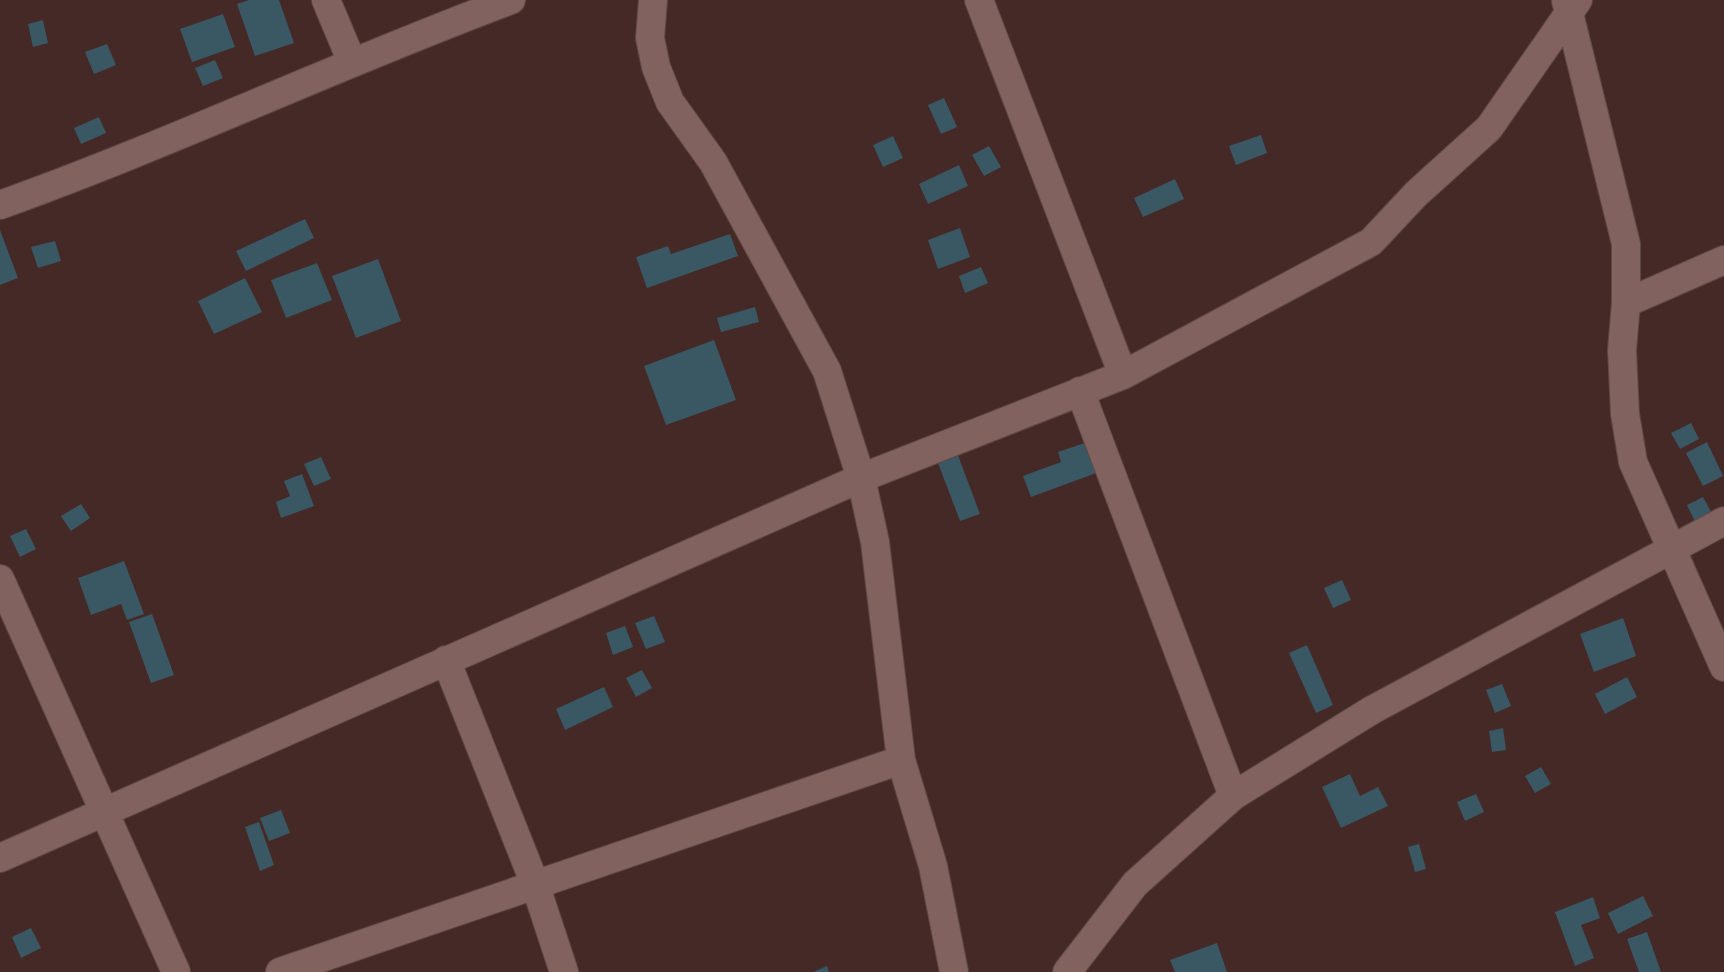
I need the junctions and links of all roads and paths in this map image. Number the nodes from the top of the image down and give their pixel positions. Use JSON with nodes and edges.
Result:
{"nodes":[{"id":1,"x":326,"y":0,"type":"edge"},
{"id":2,"x":511,"y":0,"type":"edge"},
{"id":3,"x":653,"y":0,"type":"edge"},
{"id":4,"x":979,"y":0,"type":"edge"},
{"id":5,"x":1570,"y":4,"type":"edge"},
{"id":6,"x":352,"y":62,"type":"junction"},
{"id":7,"x":0,"y":205,"type":"edge"},
{"id":8,"x":1724,"y":260,"type":"edge"},
{"id":9,"x":1626,"y":303,"type":"junction"},
{"id":10,"x":1123,"y":375,"type":"junction"},
{"id":11,"x":1080,"y":391,"type":"junction"},
{"id":12,"x":861,"y":478,"type":"junction"},
{"id":13,"x":1724,"y":521,"type":"edge"},
{"id":14,"x":1672,"y":549,"type":"junction"},
{"id":15,"x":0,"y":579,"type":"edge"},
{"id":16,"x":446,"y":660,"type":"junction"},
{"id":17,"x":1724,"y":667,"type":"edge"},
{"id":18,"x":901,"y":760,"type":"junction"},
{"id":19,"x":1233,"y":796,"type":"junction"},
{"id":20,"x":104,"y":812,"type":"junction"},
{"id":21,"x":0,"y":858,"type":"edge"},
{"id":22,"x":535,"y":884,"type":"junction"},
{"id":23,"x":176,"y":972,"type":"edge"},
{"id":24,"x":280,"y":972,"type":"edge"},
{"id":25,"x":564,"y":972,"type":"edge"},
{"id":26,"x":954,"y":972,"type":"edge"},
{"id":27,"x":1067,"y":972,"type":"edge"}],
"edges":[{"from":1,"to":6,"type":"street"},
{"from":2,"to":6,"type":"street"},
{"from":3,"to":12,"type":"street"},
{"from":4,"to":10,"type":"street"},
{"from":5,"to":9,"type":"street"},
{"from":5,"to":10,"type":"street"},
{"from":6,"to":7,"type":"street"},
{"from":8,"to":9,"type":"street"},
{"from":9,"to":14,"type":"street"},
{"from":10,"to":11,"type":"street"},
{"from":11,"to":12,"type":"street"},
{"from":11,"to":19,"type":"street"},
{"from":12,"to":16,"type":"street"},
{"from":12,"to":18,"type":"street"},
{"from":13,"to":14,"type":"street"},
{"from":14,"to":17,"type":"street"},
{"from":14,"to":19,"type":"street"},
{"from":15,"to":20,"type":"street"},
{"from":16,"to":20,"type":"street"},
{"from":16,"to":22,"type":"street"},
{"from":18,"to":22,"type":"street"},
{"from":18,"to":26,"type":"street"},
{"from":19,"to":27,"type":"street"},
{"from":20,"to":21,"type":"street"},
{"from":20,"to":23,"type":"street"},
{"from":22,"to":24,"type":"street"},
{"from":22,"to":25,"type":"street"}]}
